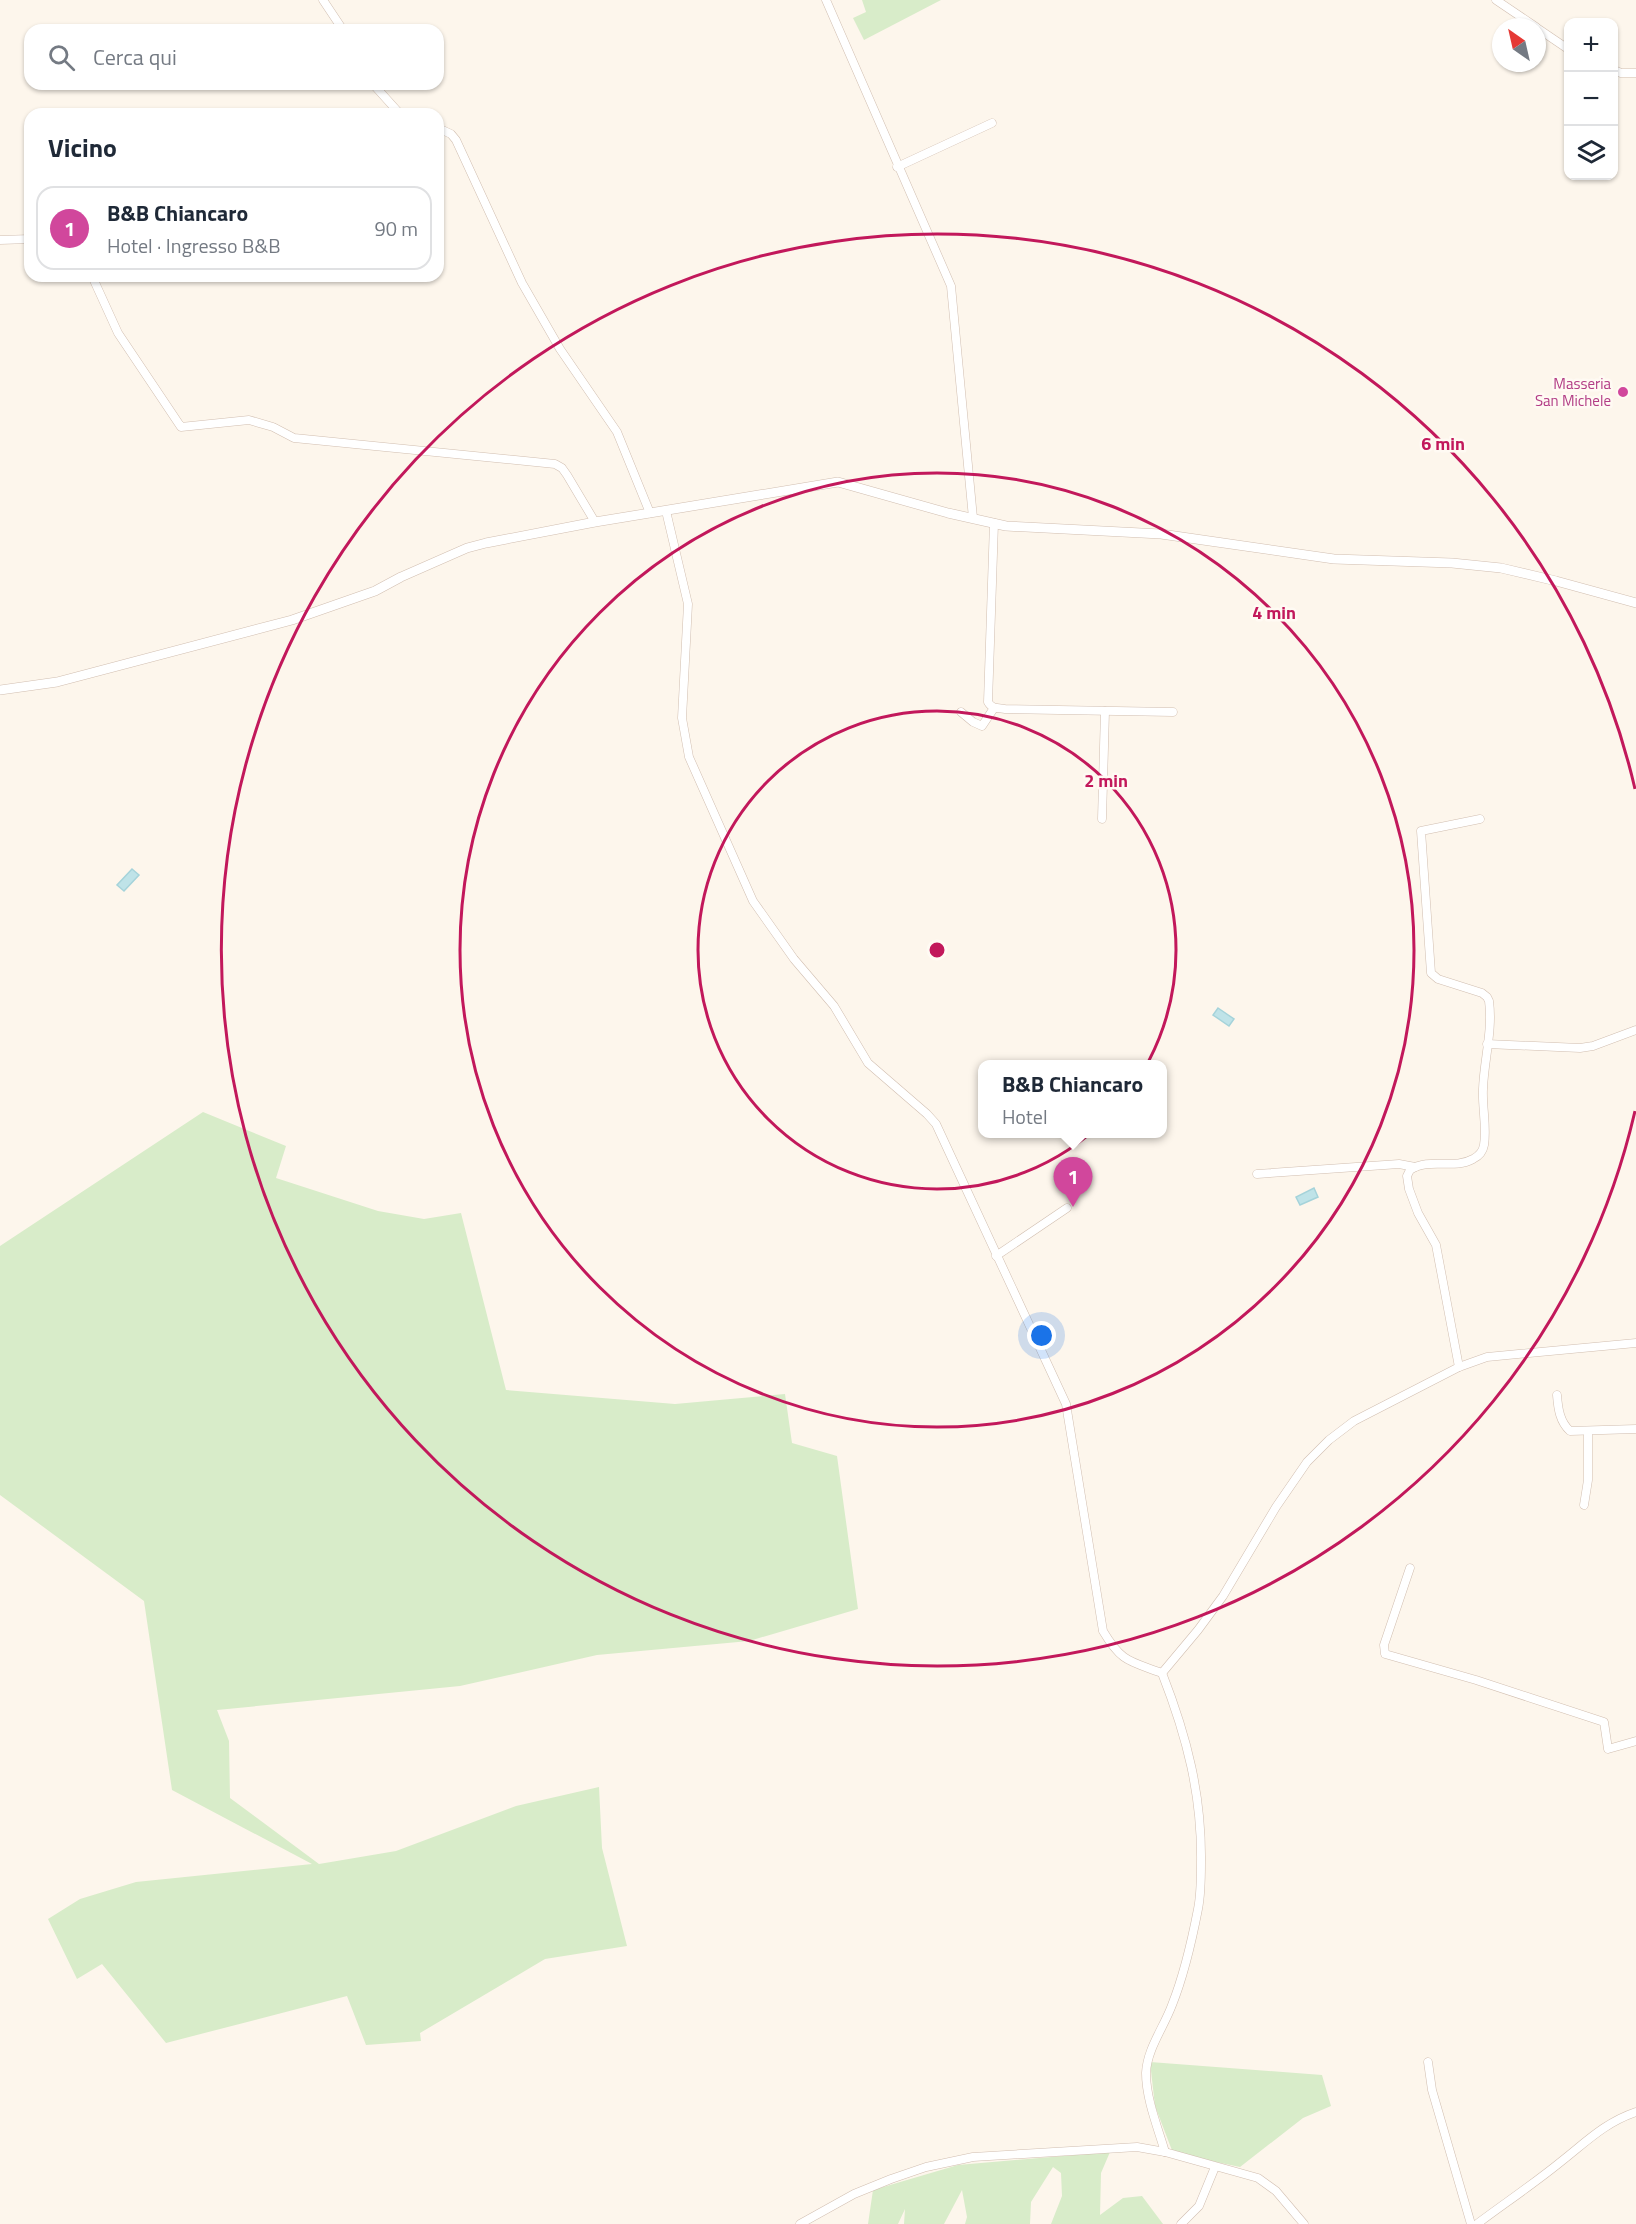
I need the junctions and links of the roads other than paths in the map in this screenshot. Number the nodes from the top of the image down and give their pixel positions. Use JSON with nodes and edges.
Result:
{"nodes":[{"id":1,"x":323,"y":0,"type":"edge"},
{"id":2,"x":826,"y":0,"type":"edge"},
{"id":3,"x":1497,"y":0,"type":"edge"},
{"id":4,"x":1524,"y":18,"type":"edge"},
{"id":5,"x":339,"y":24,"type":"edge"},
{"id":6,"x":1546,"y":33,"type":"edge"},
{"id":7,"x":1564,"y":46,"type":"edge"},
{"id":8,"x":1618,"y":72,"type":"edge"},
{"id":9,"x":1636,"y":73,"type":"edge"},
{"id":10,"x":378,"y":90,"type":"edge"},
{"id":11,"x":395,"y":108,"type":"edge"},
{"id":12,"x":992,"y":123,"type":"dead end"},
{"id":13,"x":444,"y":131,"type":"edge"},
{"id":14,"x":897,"y":167,"type":"junction"},
{"id":15,"x":24,"y":239,"type":"edge"},
{"id":16,"x":0,"y":240,"type":"edge"},
{"id":17,"x":95,"y":282,"type":"edge"},
{"id":18,"x":666,"y":511,"type":"junction"},
{"id":19,"x":650,"y":513,"type":"junction"},
{"id":20,"x":973,"y":518,"type":"junction"},
{"id":21,"x":595,"y":522,"type":"junction"},
{"id":22,"x":994,"y":523,"type":"junction"},
{"id":23,"x":1636,"y":603,"type":"edge"},
{"id":24,"x":0,"y":690,"type":"edge"},
{"id":25,"x":994,"y":708,"type":"junction"},
{"id":26,"x":1105,"y":711,"type":"junction"},
{"id":27,"x":961,"y":712,"type":"dead end"},
{"id":28,"x":1173,"y":712,"type":"dead end"},
{"id":29,"x":1102,"y":819,"type":"dead end"},
{"id":30,"x":1480,"y":819,"type":"dead end"},
{"id":31,"x":1636,"y":1030,"type":"edge"},
{"id":32,"x":1487,"y":1044,"type":"junction"},
{"id":33,"x":1414,"y":1167,"type":"junction"},
{"id":34,"x":1257,"y":1174,"type":"dead end"},
{"id":35,"x":1067,"y":1208,"type":"dead end"},
{"id":36,"x":996,"y":1256,"type":"junction"},
{"id":37,"x":1636,"y":1343,"type":"edge"},
{"id":38,"x":1459,"y":1367,"type":"junction"},
{"id":39,"x":1557,"y":1395,"type":"dead end"},
{"id":40,"x":1636,"y":1429,"type":"edge"},
{"id":41,"x":1588,"y":1432,"type":"junction"},
{"id":42,"x":1584,"y":1505,"type":"dead end"},
{"id":43,"x":1410,"y":1568,"type":"dead end"},
{"id":44,"x":1162,"y":1673,"type":"junction"},
{"id":45,"x":1636,"y":1741,"type":"edge"},
{"id":46,"x":1428,"y":2062,"type":"dead end"},
{"id":47,"x":1636,"y":2112,"type":"edge"},
{"id":48,"x":1165,"y":2152,"type":"junction"},
{"id":49,"x":1215,"y":2167,"type":"junction"},
{"id":50,"x":800,"y":2224,"type":"edge"},
{"id":51,"x":1181,"y":2224,"type":"edge"},
{"id":52,"x":1304,"y":2224,"type":"edge"},
{"id":53,"x":1472,"y":2224,"type":"edge"},
{"id":54,"x":1477,"y":2224,"type":"edge"}],
"edges":[{"from":1,"to":5,"type":"street"},
{"from":2,"to":14,"type":"street"},
{"from":3,"to":4,"type":"street"},
{"from":6,"to":7,"type":"street"},
{"from":8,"to":9,"type":"street"},
{"from":10,"to":11,"type":"street"},
{"from":12,"to":14,"type":"street"},
{"from":13,"to":19,"type":"street"},
{"from":14,"to":20,"type":"street"},
{"from":15,"to":16,"type":"street"},
{"from":17,"to":21,"type":"street"},
{"from":18,"to":19,"type":"street"},
{"from":18,"to":20,"type":"street"},
{"from":18,"to":36,"type":"street"},
{"from":19,"to":21,"type":"street"},
{"from":20,"to":22,"type":"street"},
{"from":21,"to":24,"type":"street"},
{"from":22,"to":23,"type":"street"},
{"from":22,"to":25,"type":"street"},
{"from":25,"to":26,"type":"street"},
{"from":25,"to":27,"type":"street"},
{"from":26,"to":28,"type":"street"},
{"from":26,"to":29,"type":"street"},
{"from":30,"to":32,"type":"street"},
{"from":31,"to":32,"type":"street"},
{"from":32,"to":33,"type":"street"},
{"from":33,"to":34,"type":"street"},
{"from":33,"to":38,"type":"street"},
{"from":35,"to":36,"type":"street"},
{"from":36,"to":44,"type":"street"},
{"from":37,"to":38,"type":"street"},
{"from":38,"to":44,"type":"street"},
{"from":39,"to":41,"type":"street"},
{"from":40,"to":41,"type":"street"},
{"from":41,"to":42,"type":"street"},
{"from":43,"to":45,"type":"street"},
{"from":44,"to":48,"type":"street"},
{"from":46,"to":53,"type":"street"},
{"from":47,"to":54,"type":"street"},
{"from":48,"to":49,"type":"street"},
{"from":48,"to":50,"type":"street"},
{"from":49,"to":51,"type":"street"},
{"from":49,"to":52,"type":"street"}]}
